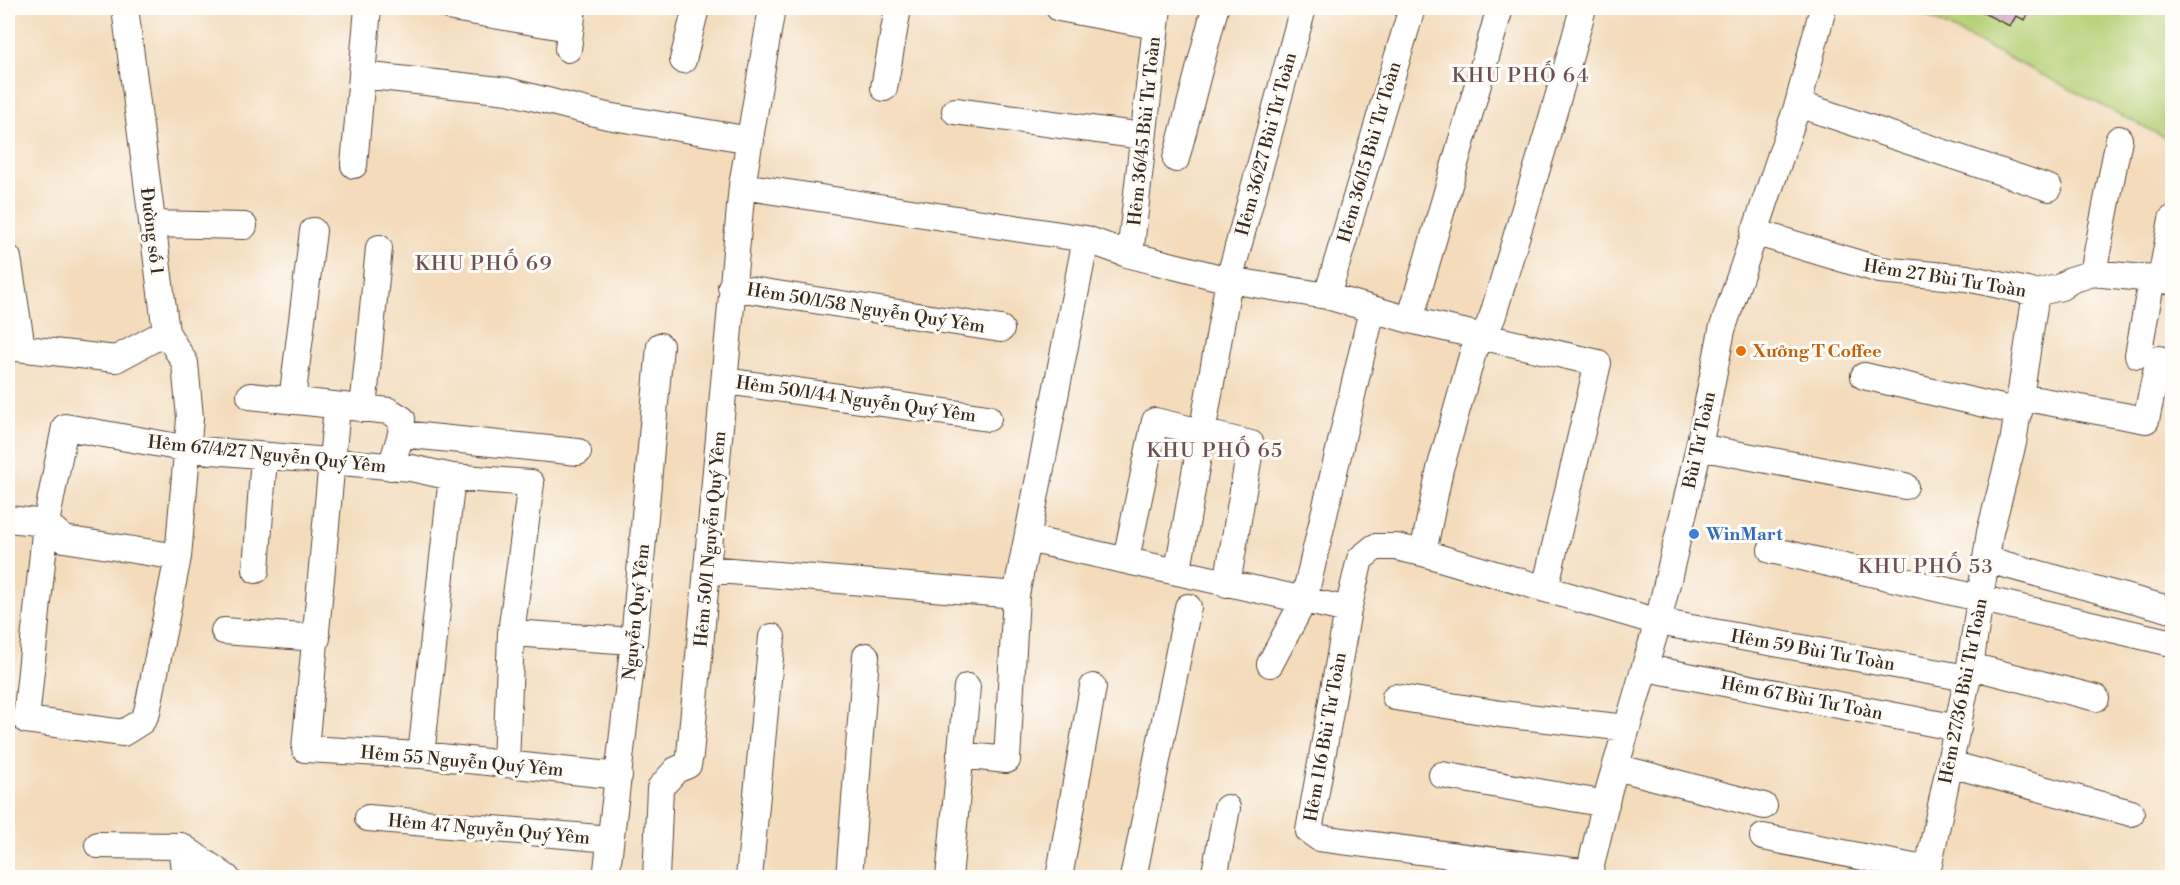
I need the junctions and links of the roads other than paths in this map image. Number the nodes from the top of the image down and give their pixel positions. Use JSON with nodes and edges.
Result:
{"nodes":[{"id":1,"x":125,"y":8,"type":"edge"},
{"id":2,"x":368,"y":8,"type":"edge"},
{"id":3,"x":453,"y":8,"type":"edge"},
{"id":4,"x":696,"y":8,"type":"edge"},
{"id":5,"x":772,"y":8,"type":"edge"},
{"id":6,"x":898,"y":8,"type":"edge"},
{"id":7,"x":1059,"y":8,"type":"edge"},
{"id":8,"x":1215,"y":8,"type":"edge"},
{"id":9,"x":1303,"y":8,"type":"edge"},
{"id":10,"x":1412,"y":8,"type":"edge"},
{"id":11,"x":1500,"y":8,"type":"edge"},
{"id":12,"x":1583,"y":8,"type":"edge"},
{"id":13,"x":1823,"y":8,"type":"edge"},
{"id":14,"x":1157,"y":17,"type":"edge"},
{"id":15,"x":570,"y":28,"type":"edge"},
{"id":16,"x":683,"y":60,"type":"dead end"},
{"id":17,"x":362,"y":75,"type":"junction"},
{"id":18,"x":884,"y":88,"type":"dead end"},
{"id":19,"x":1798,"y":104,"type":"junction"},
{"id":20,"x":955,"y":111,"type":"dead end"},
{"id":21,"x":1143,"y":136,"type":"junction"},
{"id":22,"x":2119,"y":139,"type":"dead end"},
{"id":23,"x":751,"y":140,"type":"junction"},
{"id":24,"x":1176,"y":159,"type":"dead end"},
{"id":25,"x":354,"y":165,"type":"dead end"},
{"id":26,"x":742,"y":186,"type":"junction"},
{"id":27,"x":2049,"y":188,"type":"dead end"},
{"id":28,"x":2172,"y":219,"type":"edge"},
{"id":29,"x":152,"y":225,"type":"junction"},
{"id":30,"x":244,"y":226,"type":"dead end"},
{"id":31,"x":313,"y":231,"type":"dead end"},
{"id":32,"x":1754,"y":232,"type":"junction"},
{"id":33,"x":1086,"y":239,"type":"junction"},
{"id":34,"x":379,"y":248,"type":"dead end"},
{"id":35,"x":1130,"y":255,"type":"junction"},
{"id":36,"x":8,"y":258,"type":"edge"},
{"id":37,"x":2093,"y":273,"type":"junction"},
{"id":38,"x":2162,"y":279,"type":"edge"},
{"id":39,"x":1229,"y":280,"type":"junction"},
{"id":40,"x":731,"y":287,"type":"junction"},
{"id":41,"x":2036,"y":293,"type":"junction"},
{"id":42,"x":1327,"y":296,"type":"junction"},
{"id":43,"x":1372,"y":310,"type":"junction"},
{"id":44,"x":1410,"y":320,"type":"junction"},
{"id":45,"x":1001,"y":329,"type":"dead end"},
{"id":46,"x":166,"y":332,"type":"junction"},
{"id":47,"x":1484,"y":337,"type":"junction"},
{"id":48,"x":660,"y":346,"type":"dead end"},
{"id":49,"x":15,"y":347,"type":"edge"},
{"id":50,"x":1864,"y":376,"type":"dead end"},
{"id":51,"x":725,"y":381,"type":"junction"},
{"id":52,"x":250,"y":396,"type":"dead end"},
{"id":53,"x":292,"y":400,"type":"junction"},
{"id":54,"x":2020,"y":404,"type":"junction"},
{"id":55,"x":337,"y":407,"type":"junction"},
{"id":56,"x":363,"y":409,"type":"junction"},
{"id":57,"x":988,"y":418,"type":"dead end"},
{"id":58,"x":1202,"y":432,"type":"junction"},
{"id":59,"x":401,"y":434,"type":"junction"},
{"id":60,"x":1699,"y":447,"type":"junction"},
{"id":61,"x":189,"y":449,"type":"junction"},
{"id":62,"x":578,"y":452,"type":"dead end"},
{"id":63,"x":264,"y":456,"type":"junction"},
{"id":64,"x":333,"y":461,"type":"junction"},
{"id":65,"x":391,"y":467,"type":"junction"},
{"id":66,"x":452,"y":477,"type":"junction"},
{"id":67,"x":1905,"y":486,"type":"dead end"},
{"id":68,"x":8,"y":519,"type":"edge"},
{"id":69,"x":46,"y":523,"type":"junction"},
{"id":70,"x":1028,"y":539,"type":"junction"},
{"id":71,"x":1771,"y":550,"type":"dead end"},
{"id":72,"x":1423,"y":553,"type":"junction"},
{"id":73,"x":178,"y":557,"type":"junction"},
{"id":74,"x":1126,"y":559,"type":"junction"},
{"id":75,"x":1988,"y":560,"type":"junction"},
{"id":76,"x":707,"y":569,"type":"junction"},
{"id":77,"x":256,"y":570,"type":"dead end"},
{"id":78,"x":1178,"y":570,"type":"junction"},
{"id":79,"x":1227,"y":584,"type":"junction"},
{"id":80,"x":1545,"y":589,"type":"junction"},
{"id":81,"x":1016,"y":595,"type":"junction"},
{"id":82,"x":1982,"y":597,"type":"junction"},
{"id":83,"x":1304,"y":600,"type":"junction"},
{"id":84,"x":1188,"y":607,"type":"dead end"},
{"id":85,"x":1348,"y":610,"type":"junction"},
{"id":86,"x":2172,"y":610,"type":"edge"},
{"id":87,"x":1658,"y":622,"type":"junction"},
{"id":88,"x":224,"y":631,"type":"dead end"},
{"id":89,"x":511,"y":633,"type":"junction"},
{"id":90,"x":772,"y":637,"type":"dead end"},
{"id":91,"x":317,"y":638,"type":"junction"},
{"id":92,"x":634,"y":641,"type":"junction"},
{"id":93,"x":2172,"y":643,"type":"edge"},
{"id":94,"x":866,"y":656,"type":"dead end"},
{"id":95,"x":1270,"y":664,"type":"dead end"},
{"id":96,"x":1646,"y":668,"type":"junction"},
{"id":97,"x":1969,"y":672,"type":"junction"},
{"id":98,"x":967,"y":687,"type":"dead end"},
{"id":99,"x":1093,"y":687,"type":"dead end"},
{"id":100,"x":1395,"y":697,"type":"dead end"},
{"id":101,"x":2096,"y":698,"type":"dead end"},
{"id":102,"x":1627,"y":728,"type":"junction"},
{"id":103,"x":1958,"y":728,"type":"junction"},
{"id":104,"x":421,"y":755,"type":"junction"},
{"id":105,"x":960,"y":755,"type":"junction"},
{"id":106,"x":506,"y":764,"type":"junction"},
{"id":107,"x":1950,"y":764,"type":"junction"},
{"id":108,"x":1616,"y":767,"type":"junction"},
{"id":109,"x":1442,"y":775,"type":"dead end"},
{"id":110,"x":619,"y":776,"type":"junction"},
{"id":111,"x":1606,"y":804,"type":"junction"},
{"id":112,"x":1764,"y":806,"type":"dead end"},
{"id":113,"x":1227,"y":808,"type":"dead end"},
{"id":114,"x":2131,"y":813,"type":"dead end"},
{"id":115,"x":368,"y":818,"type":"dead end"},
{"id":116,"x":1762,"y":837,"type":"dead end"},
{"id":117,"x":610,"y":839,"type":"junction"},
{"id":118,"x":98,"y":845,"type":"dead end"},
{"id":119,"x":182,"y":846,"type":"junction"},
{"id":120,"x":1927,"y":874,"type":"edge"},
{"id":121,"x":1589,"y":875,"type":"edge"},
{"id":122,"x":185,"y":878,"type":"edge"},
{"id":123,"x":227,"y":878,"type":"edge"},
{"id":124,"x":606,"y":878,"type":"edge"},
{"id":125,"x":656,"y":878,"type":"edge"},
{"id":126,"x":749,"y":878,"type":"edge"},
{"id":127,"x":849,"y":878,"type":"edge"},
{"id":128,"x":949,"y":878,"type":"edge"},
{"id":129,"x":1059,"y":878,"type":"edge"},
{"id":130,"x":1133,"y":878,"type":"edge"},
{"id":131,"x":1214,"y":878,"type":"edge"}],
"edges":[{"from":1,"to":29,"type":"street","name":"Đường số 1"},
{"from":2,"to":17,"type":"street"},
{"from":3,"to":15,"type":"street"},
{"from":4,"to":16,"type":"street"},
{"from":5,"to":23,"type":"street","name":"Hẻm 50/1 Nguyễn Quý Yêm"},
{"from":6,"to":18,"type":"street"},
{"from":7,"to":14,"type":"street"},
{"from":8,"to":24,"type":"street"},
{"from":9,"to":39,"type":"street","name":"Hẻm 36/27 Bùi Tư Toàn"},
{"from":10,"to":42,"type":"street","name":"Hẻm 36/15 Bùi Tư Toàn"},
{"from":11,"to":44,"type":"street"},
{"from":12,"to":47,"type":"street"},
{"from":13,"to":19,"type":"street","name":"Bùi Tư Toàn"},
{"from":14,"to":21,"type":"street","name":"Hẻm 36/45 Bùi Tư Toàn"},
{"from":17,"to":23,"type":"street"},
{"from":17,"to":25,"type":"street"},
{"from":19,"to":27,"type":"street"},
{"from":19,"to":32,"type":"street","name":"Bùi Tư Toàn"},
{"from":20,"to":21,"type":"street"},
{"from":21,"to":35,"type":"street","name":"Hẻm 36/45 Bùi Tư Toàn"},
{"from":22,"to":37,"type":"street"},
{"from":23,"to":26,"type":"street","name":"Hẻm 50/1 Nguyễn Quý Yêm"},
{"from":26,"to":33,"type":"street"},
{"from":26,"to":40,"type":"street","name":"Hẻm 50/1 Nguyễn Quý Yêm"},
{"from":28,"to":38,"type":"street"},
{"from":29,"to":30,"type":"street"},
{"from":29,"to":46,"type":"street","name":"Đường số 1"},
{"from":31,"to":53,"type":"street"},
{"from":32,"to":41,"type":"street","name":"Hẻm 27 Bùi Tư Toàn"},
{"from":32,"to":60,"type":"street","name":"Bùi Tư Toàn"},
{"from":33,"to":35,"type":"street"},
{"from":33,"to":70,"type":"street"},
{"from":34,"to":56,"type":"street"},
{"from":35,"to":39,"type":"street"},
{"from":36,"to":49,"type":"street"},
{"from":37,"to":38,"type":"street","name":"Hẻm 27 Bùi Tư Toàn"},
{"from":37,"to":41,"type":"street","name":"Hẻm 27 Bùi Tư Toàn"},
{"from":38,"to":54,"type":"street"},
{"from":39,"to":42,"type":"street"},
{"from":39,"to":58,"type":"street","name":"Hẻm 36/27 Bùi Tư Toàn"},
{"from":40,"to":45,"type":"street","name":"Hẻm 50/1/58 Nguyễn Quý Yêm"},
{"from":40,"to":51,"type":"street","name":"Hẻm 50/1 Nguyễn Quý Yêm"},
{"from":41,"to":54,"type":"street","name":"Hẻm 27/36 Bùi Tư Toàn"},
{"from":42,"to":43,"type":"street"},
{"from":43,"to":44,"type":"street"},
{"from":43,"to":83,"type":"street"},
{"from":44,"to":47,"type":"street"},
{"from":46,"to":49,"type":"street"},
{"from":46,"to":61,"type":"street","name":"Đường số 1"},
{"from":47,"to":72,"type":"street"},
{"from":47,"to":80,"type":"street"},
{"from":48,"to":92,"type":"street","name":"Nguyễn Quý Yêm"},
{"from":50,"to":54,"type":"street"},
{"from":51,"to":57,"type":"street","name":"Hẻm 50/1/44 Nguyễn Quý Yêm"},
{"from":51,"to":76,"type":"street","name":"Hẻm 50/1 Nguyễn Quý Yêm"},
{"from":52,"to":53,"type":"street"},
{"from":53,"to":55,"type":"street"},
{"from":54,"to":75,"type":"street","name":"Hẻm 27/36 Bùi Tư Toàn"},
{"from":55,"to":56,"type":"street"},
{"from":55,"to":64,"type":"street"},
{"from":56,"to":59,"type":"street"},
{"from":58,"to":74,"type":"street"},
{"from":58,"to":78,"type":"street","name":"Hẻm 36/27 Bùi Tư Toàn"},
{"from":58,"to":79,"type":"street"},
{"from":59,"to":62,"type":"street"},
{"from":59,"to":65,"type":"street"},
{"from":60,"to":67,"type":"street"},
{"from":60,"to":87,"type":"street","name":"Bùi Tư Toàn"},
{"from":61,"to":63,"type":"street","name":"Hẻm 67/4/27 Nguyễn Quý Yêm"},
{"from":61,"to":69,"type":"street","name":"Hẻm 67/4/27 Nguyễn Quý Yêm"},
{"from":61,"to":73,"type":"street","name":"Đường số 1"},
{"from":63,"to":64,"type":"street","name":"Hẻm 67/4/27 Nguyễn Quý Yêm"},
{"from":63,"to":77,"type":"street"},
{"from":64,"to":65,"type":"street","name":"Hẻm 67/4/27 Nguyễn Quý Yêm"},
{"from":64,"to":91,"type":"street"},
{"from":65,"to":66,"type":"street","name":"Hẻm 67/4/27 Nguyễn Quý Yêm"},
{"from":66,"to":89,"type":"street","name":"Hẻm 67/4/27 Nguyễn Quý Yêm"},
{"from":66,"to":104,"type":"street"},
{"from":68,"to":69,"type":"street"},
{"from":69,"to":73,"type":"street"},
{"from":69,"to":73,"type":"street","name":"Đường số 1"},
{"from":70,"to":74,"type":"street"},
{"from":70,"to":81,"type":"street"},
{"from":71,"to":82,"type":"street"},
{"from":72,"to":80,"type":"street","name":"Hẻm 59 Bùi Tư Toàn"},
{"from":72,"to":85,"type":"street","name":"Hẻm 59 Bùi Tư Toàn"},
{"from":74,"to":78,"type":"street"},
{"from":75,"to":82,"type":"street","name":"Hẻm 27/36 Bùi Tư Toàn"},
{"from":75,"to":86,"type":"street"},
{"from":76,"to":81,"type":"street"},
{"from":76,"to":125,"type":"street","name":"Hẻm 50/1 Nguyễn Quý Yêm"},
{"from":78,"to":79,"type":"street"},
{"from":79,"to":83,"type":"street"},
{"from":80,"to":87,"type":"street","name":"Hẻm 59 Bùi Tư Toàn"},
{"from":81,"to":105,"type":"street"},
{"from":82,"to":93,"type":"street"},
{"from":82,"to":97,"type":"street","name":"Hẻm 27/36 Bùi Tư Toàn"},
{"from":83,"to":85,"type":"street"},
{"from":83,"to":95,"type":"street"},
{"from":84,"to":130,"type":"street"},
{"from":85,"to":121,"type":"street","name":"Hẻm 116 Bùi Tư Toàn"},
{"from":87,"to":96,"type":"street","name":"Bùi Tư Toàn"},
{"from":87,"to":97,"type":"street","name":"Hẻm 59 Bùi Tư Toàn"},
{"from":88,"to":91,"type":"street"},
{"from":89,"to":92,"type":"street"},
{"from":89,"to":106,"type":"street"},
{"from":90,"to":126,"type":"street"},
{"from":91,"to":104,"type":"street","name":"Hẻm 55 Nguyễn Quý Yêm"},
{"from":92,"to":110,"type":"street","name":"Nguyễn Quý Yêm"},
{"from":94,"to":127,"type":"street"},
{"from":96,"to":102,"type":"street","name":"Bùi Tư Toàn"},
{"from":96,"to":103,"type":"street","name":"Hẻm 67 Bùi Tư Toàn"},
{"from":97,"to":101,"type":"street","name":"Hẻm 59 Bùi Tư Toàn"},
{"from":97,"to":103,"type":"street","name":"Hẻm 27/36 Bùi Tư Toàn"},
{"from":98,"to":105,"type":"street"},
{"from":99,"to":129,"type":"street"},
{"from":100,"to":102,"type":"street"},
{"from":102,"to":108,"type":"street","name":"Bùi Tư Toàn"},
{"from":103,"to":107,"type":"street","name":"Hẻm 27/36 Bùi Tư Toàn"},
{"from":104,"to":106,"type":"street","name":"Hẻm 55 Nguyễn Quý Yêm"},
{"from":105,"to":128,"type":"street"},
{"from":106,"to":110,"type":"street","name":"Hẻm 55 Nguyễn Quý Yêm"},
{"from":107,"to":114,"type":"street"},
{"from":107,"to":120,"type":"street","name":"Hẻm 27/36 Bùi Tư Toàn"},
{"from":108,"to":111,"type":"street","name":"Bùi Tư Toàn"},
{"from":108,"to":112,"type":"street"},
{"from":109,"to":111,"type":"street"},
{"from":110,"to":117,"type":"street","name":"Nguyễn Quý Yêm"},
{"from":111,"to":121,"type":"street","name":"Bùi Tư Toàn"},
{"from":113,"to":131,"type":"street"},
{"from":115,"to":117,"type":"street","name":"Hẻm 47 Nguyễn Quý Yêm"},
{"from":116,"to":120,"type":"street"},
{"from":117,"to":124,"type":"street","name":"Nguyễn Quý Yêm"},
{"from":118,"to":119,"type":"street"},
{"from":119,"to":122,"type":"street"},
{"from":119,"to":123,"type":"street"}]}
